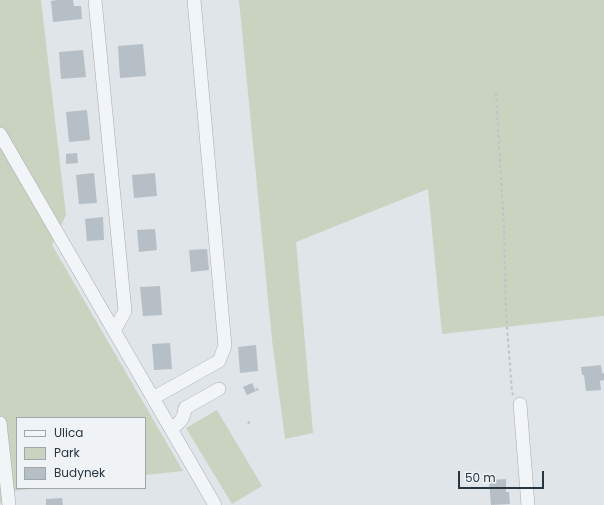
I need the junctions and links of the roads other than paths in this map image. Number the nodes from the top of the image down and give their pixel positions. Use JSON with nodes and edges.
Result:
{"nodes":[{"id":1,"x":95,"y":0,"type":"edge"},
{"id":2,"x":194,"y":0,"type":"edge"},
{"id":3,"x":0,"y":134,"type":"edge"},
{"id":4,"x":114,"y":331,"type":"junction"},
{"id":5,"x":219,"y":389,"type":"dead end"},
{"id":6,"x":153,"y":398,"type":"junction"},
{"id":7,"x":520,"y":404,"type":"road end"},
{"id":8,"x":0,"y":423,"type":"edge"},
{"id":9,"x":171,"y":430,"type":"junction"},
{"id":10,"x":9,"y":505,"type":"edge"},
{"id":11,"x":215,"y":505,"type":"edge"},
{"id":12,"x":528,"y":505,"type":"edge"}],
"edges":[{"from":1,"to":4,"type":"street"},
{"from":2,"to":6,"type":"street"},
{"from":3,"to":4,"type":"street"},
{"from":4,"to":6,"type":"street"},
{"from":5,"to":9,"type":"street"},
{"from":6,"to":9,"type":"street"},
{"from":7,"to":12,"type":"street"},
{"from":8,"to":10,"type":"street"},
{"from":9,"to":11,"type":"street"}]}
